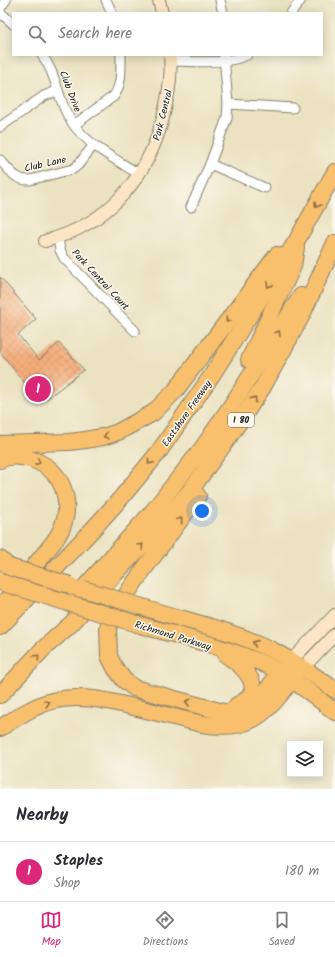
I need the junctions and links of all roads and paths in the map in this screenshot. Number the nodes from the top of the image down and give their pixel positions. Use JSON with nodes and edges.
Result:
{"nodes":[{"id":1,"x":6,"y":0,"type":"edge"},
{"id":2,"x":106,"y":0,"type":"edge"},
{"id":3,"x":158,"y":0,"type":"edge"},
{"id":4,"x":220,"y":0,"type":"edge"},
{"id":5,"x":301,"y":0,"type":"edge"},
{"id":6,"x":0,"y":8,"type":"edge"},
{"id":7,"x":0,"y":12,"type":"edge"},
{"id":8,"x":112,"y":12,"type":"edge"},
{"id":9,"x":162,"y":12,"type":"edge"},
{"id":10,"x":223,"y":12,"type":"edge"},
{"id":11,"x":292,"y":12,"type":"edge"},
{"id":12,"x":12,"y":23,"type":"edge"},
{"id":13,"x":43,"y":56,"type":"edge"},
{"id":14,"x":121,"y":56,"type":"edge"},
{"id":15,"x":245,"y":56,"type":"edge"},
{"id":16,"x":170,"y":58,"type":"edge"},
{"id":17,"x":224,"y":58,"type":"edge"},
{"id":18,"x":57,"y":91,"type":"junction"},
{"id":19,"x":228,"y":104,"type":"junction"},
{"id":20,"x":293,"y":108,"type":"dead end"},
{"id":21,"x":74,"y":125,"type":"junction"},
{"id":22,"x":0,"y":127,"type":"edge"},
{"id":23,"x":93,"y":146,"type":"junction"},
{"id":24,"x":0,"y":160,"type":"edge"},
{"id":25,"x":210,"y":164,"type":"junction"},
{"id":26,"x":335,"y":172,"type":"edge"},
{"id":27,"x":139,"y":174,"type":"junction"},
{"id":28,"x":265,"y":188,"type":"dead end"},
{"id":29,"x":190,"y":207,"type":"dead end"},
{"id":30,"x":335,"y":233,"type":"edge"},
{"id":31,"x":58,"y":238,"type":"junction"},
{"id":32,"x":298,"y":239,"type":"junction"},
{"id":33,"x":46,"y":241,"type":"dead end"},
{"id":34,"x":335,"y":243,"type":"edge"},
{"id":35,"x":135,"y":331,"type":"dead end"},
{"id":36,"x":228,"y":440,"type":"junction"},
{"id":37,"x":0,"y":444,"type":"edge"},
{"id":38,"x":0,"y":460,"type":"edge"},
{"id":39,"x":128,"y":532,"type":"junction"},
{"id":40,"x":3,"y":563,"type":"edge"},
{"id":41,"x":0,"y":582,"type":"edge"},
{"id":42,"x":76,"y":587,"type":"junction"},
{"id":43,"x":64,"y":602,"type":"junction"},
{"id":44,"x":0,"y":608,"type":"edge"},
{"id":45,"x":335,"y":615,"type":"edge"},
{"id":46,"x":0,"y":627,"type":"edge"},
{"id":47,"x":335,"y":634,"type":"edge"},
{"id":48,"x":209,"y":645,"type":"junction"},
{"id":49,"x":297,"y":664,"type":"junction"},
{"id":50,"x":286,"y":677,"type":"junction"},
{"id":51,"x":335,"y":690,"type":"edge"},
{"id":52,"x":0,"y":695,"type":"edge"},
{"id":53,"x":322,"y":701,"type":"junction"},
{"id":54,"x":271,"y":706,"type":"junction"},
{"id":55,"x":213,"y":709,"type":"junction"},
{"id":56,"x":335,"y":712,"type":"edge"},
{"id":57,"x":0,"y":728,"type":"edge"}],
"edges":[{"from":1,"to":6,"type":"street"},
{"from":2,"to":8,"type":"street"},
{"from":3,"to":9,"type":"street"},
{"from":4,"to":10,"type":"street"},
{"from":5,"to":11,"type":"street"},
{"from":7,"to":12,"type":"street"},
{"from":13,"to":18,"type":"street","name":"Club Drive"},
{"from":14,"to":21,"type":"street"},
{"from":15,"to":17,"type":"street"},
{"from":16,"to":17,"type":"street"},
{"from":16,"to":27,"type":"street","name":"Park Central"},
{"from":17,"to":19,"type":"street"},
{"from":18,"to":21,"type":"street","name":"Club Drive"},
{"from":18,"to":22,"type":"street"},
{"from":19,"to":20,"type":"street"},
{"from":19,"to":25,"type":"street"},
{"from":21,"to":23,"type":"street","name":"Club Drive"},
{"from":23,"to":24,"type":"street","name":"Club Lane"},
{"from":23,"to":27,"type":"street","name":"Club Drive"},
{"from":25,"to":28,"type":"street"},
{"from":25,"to":29,"type":"street"},
{"from":26,"to":32,"type":"highway","name":"Eastshore Freeway","one_way":true},
{"from":27,"to":31,"type":"street","name":"Park Central"},
{"from":39,"to":30,"type":"highway","one_way":true},
{"from":31,"to":33,"type":"street","name":"Park Central"},
{"from":31,"to":35,"type":"street","name":"Park Central Court"},
{"from":32,"to":37,"type":"highway","one_way":true},
{"from":32,"to":39,"type":"highway"},
{"from":32,"to":46,"type":"highway","name":"Eastshore Freeway","one_way":true},
{"from":36,"to":34,"type":"highway","number":"I 80","one_way":true},
{"from":52,"to":36,"type":"highway","number":"I 80","one_way":true},
{"from":55,"to":36,"type":"highway","one_way":true},
{"from":38,"to":44,"type":"highway","one_way":true},
{"from":39,"to":42,"type":"highway"},
{"from":40,"to":42,"type":"highway","name":"Richmond Parkway","bridge":true},
{"from":41,"to":43,"type":"highway","name":"Richmond Parkway","bridge":true},
{"from":42,"to":43,"type":"highway"},
{"from":49,"to":42,"type":"highway","name":"Richmond Parkway","one_way":true,"bridge":true},
{"from":43,"to":48,"type":"highway","name":"Richmond Parkway","bridge":true},
{"from":45,"to":49,"type":"street"},
{"from":47,"to":49,"type":"street"},
{"from":48,"to":50,"type":"highway","name":"Richmond Parkway"},
{"from":48,"to":55,"type":"highway"},
{"from":49,"to":50,"type":"street"},
{"from":49,"to":51,"type":"highway","name":"Richmond Parkway"},
{"from":50,"to":53,"type":"highway","name":"Richmond Parkway"},
{"from":50,"to":54,"type":"highway"},
{"from":50,"to":55,"type":"highway"},
{"from":53,"to":54,"type":"highway"},
{"from":53,"to":56,"type":"highway","name":"Richmond Parkway"},
{"from":57,"to":54,"type":"highway","one_way":true}]}
